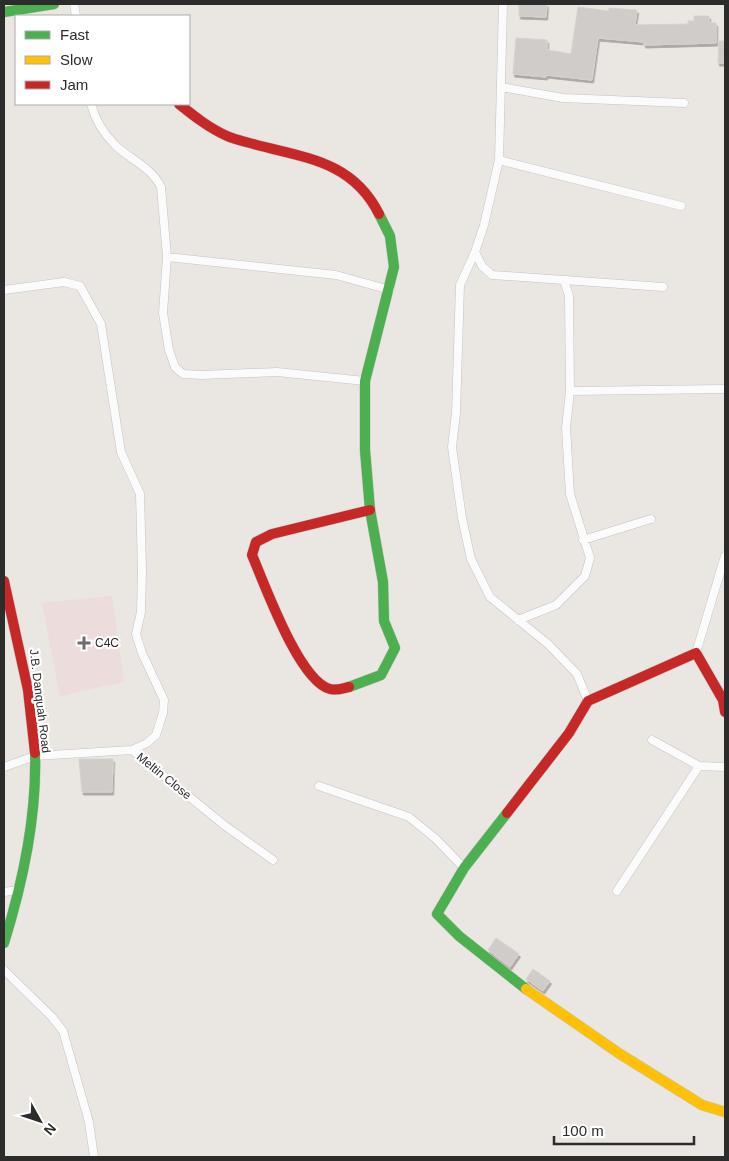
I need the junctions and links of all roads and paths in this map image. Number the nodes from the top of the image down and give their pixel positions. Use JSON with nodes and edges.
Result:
{"nodes":[{"id":1,"x":54,"y":4,"type":"edge"},
{"id":2,"x":503,"y":4,"type":"edge"},
{"id":3,"x":8,"y":9,"type":"edge"},
{"id":4,"x":501,"y":87,"type":"junction"},
{"id":5,"x":684,"y":103,"type":"dead end"},
{"id":6,"x":91,"y":105,"type":"edge"},
{"id":7,"x":180,"y":105,"type":"edge"},
{"id":8,"x":499,"y":160,"type":"junction"},
{"id":9,"x":681,"y":206,"type":"dead end"},
{"id":10,"x":475,"y":252,"type":"junction"},
{"id":11,"x":167,"y":257,"type":"junction"},
{"id":12,"x":564,"y":280,"type":"junction"},
{"id":13,"x":663,"y":287,"type":"dead end"},
{"id":14,"x":4,"y":290,"type":"edge"},
{"id":15,"x":390,"y":290,"type":"junction"},
{"id":16,"x":365,"y":381,"type":"junction"},
{"id":17,"x":725,"y":390,"type":"edge"},
{"id":18,"x":570,"y":391,"type":"junction"},
{"id":19,"x":370,"y":510,"type":"junction"},
{"id":20,"x":651,"y":519,"type":"dead end"},
{"id":21,"x":583,"y":540,"type":"junction"},
{"id":22,"x":725,"y":556,"type":"edge"},
{"id":23,"x":4,"y":581,"type":"edge"},
{"id":24,"x":518,"y":620,"type":"junction"},
{"id":25,"x":696,"y":653,"type":"junction"},
{"id":26,"x":588,"y":701,"type":"junction"},
{"id":27,"x":725,"y":712,"type":"edge"},
{"id":28,"x":652,"y":740,"type":"dead end"},
{"id":29,"x":132,"y":750,"type":"junction"},
{"id":30,"x":35,"y":756,"type":"junction"},
{"id":31,"x":699,"y":766,"type":"junction"},
{"id":32,"x":4,"y":767,"type":"edge"},
{"id":33,"x":725,"y":767,"type":"edge"},
{"id":34,"x":319,"y":786,"type":"dead end"},
{"id":35,"x":273,"y":860,"type":"dead end"},
{"id":36,"x":464,"y":868,"type":"junction"},
{"id":37,"x":18,"y":890,"type":"junction"},
{"id":38,"x":616,"y":891,"type":"dead end"},
{"id":39,"x":4,"y":892,"type":"edge"},
{"id":40,"x":4,"y":943,"type":"edge"},
{"id":41,"x":4,"y":970,"type":"edge"},
{"id":42,"x":725,"y":1112,"type":"edge"},
{"id":43,"x":94,"y":1157,"type":"edge"}],
"edges":[{"from":1,"to":3,"type":"main road"},
{"from":2,"to":4,"type":"street"},
{"from":4,"to":5,"type":"street"},
{"from":4,"to":8,"type":"street"},
{"from":6,"to":11,"type":"street"},
{"from":7,"to":15,"type":"main road"},
{"from":8,"to":9,"type":"street"},
{"from":8,"to":10,"type":"street"},
{"from":10,"to":12,"type":"street"},
{"from":10,"to":24,"type":"street"},
{"from":11,"to":15,"type":"street"},
{"from":11,"to":16,"type":"street"},
{"from":12,"to":13,"type":"street"},
{"from":12,"to":18,"type":"street"},
{"from":14,"to":29,"type":"street"},
{"from":15,"to":16,"type":"main road"},
{"from":16,"to":19,"type":"main road"},
{"from":17,"to":18,"type":"street"},
{"from":18,"to":21,"type":"street"},
{"from":19,"to":19,"type":"main road"},
{"from":20,"to":21,"type":"street"},
{"from":21,"to":24,"type":"street"},
{"from":22,"to":25,"type":"street"},
{"from":23,"to":30,"type":"main road","name":"J.B. Danquah Road"},
{"from":24,"to":26,"type":"street"},
{"from":25,"to":26,"type":"main road"},
{"from":25,"to":27,"type":"main road"},
{"from":26,"to":36,"type":"main road"},
{"from":28,"to":31,"type":"street"},
{"from":29,"to":30,"type":"street","name":"Meltin Close"},
{"from":29,"to":35,"type":"street","name":"Meltin Close"},
{"from":30,"to":32,"type":"street","name":"Meltin Close"},
{"from":30,"to":37,"type":"main road","name":"J.B. Danquah Road"},
{"from":31,"to":33,"type":"street"},
{"from":31,"to":38,"type":"street"},
{"from":34,"to":36,"type":"street"},
{"from":36,"to":42,"type":"main road"},
{"from":37,"to":39,"type":"street"},
{"from":37,"to":40,"type":"main road","name":"J.B. Danquah Road"},
{"from":41,"to":43,"type":"street"}]}
